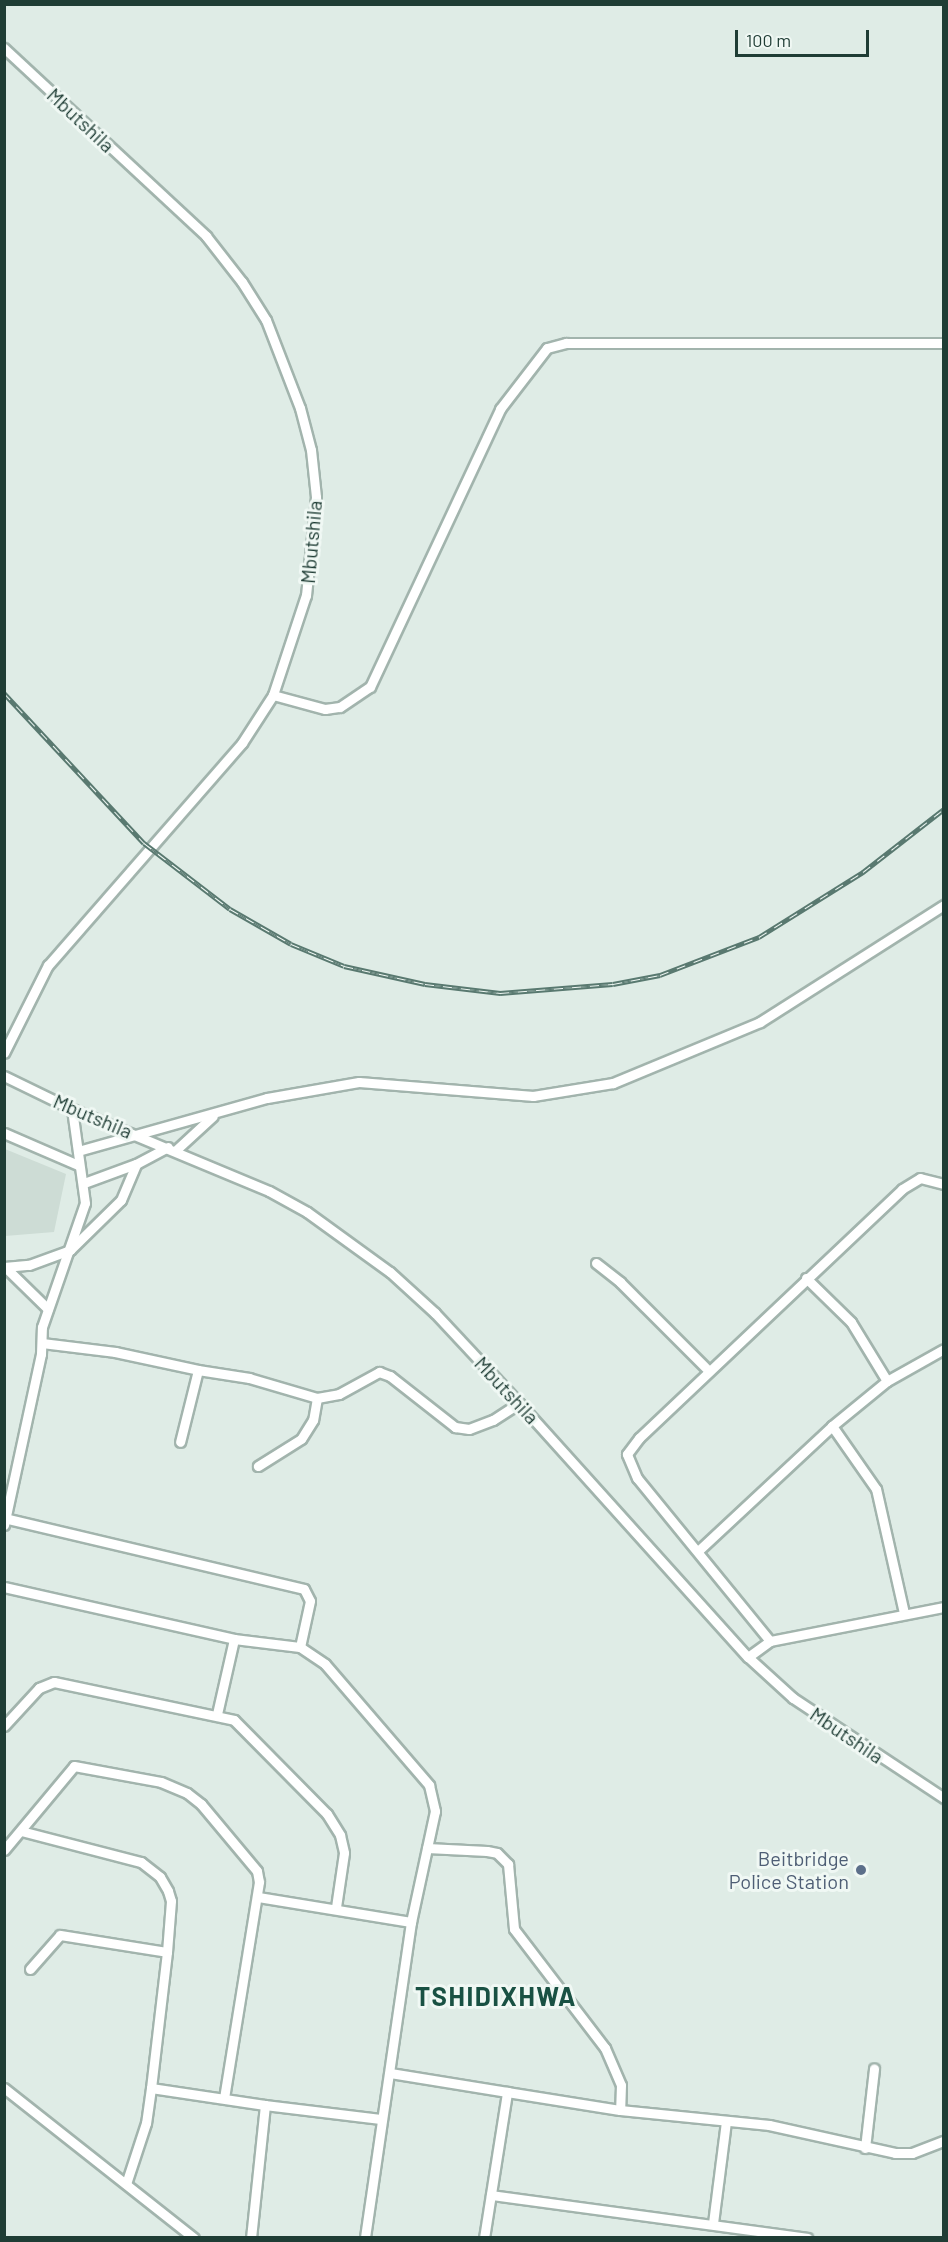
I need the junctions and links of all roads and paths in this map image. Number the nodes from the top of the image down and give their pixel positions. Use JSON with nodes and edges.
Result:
{"nodes":[{"id":1,"x":4,"y":48,"type":"edge"},
{"id":2,"x":944,"y":343,"type":"edge"},
{"id":3,"x":273,"y":695,"type":"junction"},
{"id":4,"x":944,"y":905,"type":"edge"},
{"id":5,"x":4,"y":1053,"type":"edge"},
{"id":6,"x":4,"y":1076,"type":"edge"},
{"id":7,"x":72,"y":1109,"type":"junction"},
{"id":8,"x":213,"y":1116,"type":"junction"},
{"id":9,"x":4,"y":1133,"type":"edge"},
{"id":10,"x":135,"y":1133,"type":"junction"},
{"id":11,"x":172,"y":1148,"type":"junction"},
{"id":12,"x":78,"y":1151,"type":"junction"},
{"id":13,"x":136,"y":1164,"type":"junction"},
{"id":14,"x":78,"y":1165,"type":"junction"},
{"id":15,"x":84,"y":1183,"type":"junction"},
{"id":16,"x":944,"y":1184,"type":"edge"},
{"id":17,"x":70,"y":1250,"type":"junction"},
{"id":18,"x":596,"y":1263,"type":"dead end"},
{"id":19,"x":5,"y":1267,"type":"edge"},
{"id":20,"x":806,"y":1278,"type":"junction"},
{"id":21,"x":48,"y":1309,"type":"junction"},
{"id":22,"x":42,"y":1343,"type":"junction"},
{"id":23,"x":944,"y":1349,"type":"edge"},
{"id":24,"x":198,"y":1370,"type":"junction"},
{"id":25,"x":709,"y":1371,"type":"junction"},
{"id":26,"x":887,"y":1381,"type":"junction"},
{"id":27,"x":317,"y":1398,"type":"junction"},
{"id":28,"x":519,"y":1403,"type":"junction"},
{"id":29,"x":832,"y":1426,"type":"junction"},
{"id":30,"x":180,"y":1442,"type":"dead end"},
{"id":31,"x":258,"y":1466,"type":"dead end"},
{"id":32,"x":5,"y":1521,"type":"edge"},
{"id":33,"x":698,"y":1551,"type":"junction"},
{"id":34,"x":4,"y":1587,"type":"edge"},
{"id":35,"x":944,"y":1607,"type":"edge"},
{"id":36,"x":904,"y":1613,"type":"junction"},
{"id":37,"x":234,"y":1639,"type":"junction"},
{"id":38,"x":770,"y":1641,"type":"junction"},
{"id":39,"x":300,"y":1647,"type":"junction"},
{"id":40,"x":748,"y":1657,"type":"junction"},
{"id":41,"x":217,"y":1714,"type":"junction"},
{"id":42,"x":8,"y":1715,"type":"edge"},
{"id":43,"x":4,"y":1726,"type":"edge"},
{"id":44,"x":944,"y":1798,"type":"edge"},
{"id":45,"x":21,"y":1831,"type":"junction"},
{"id":46,"x":427,"y":1848,"type":"junction"},
{"id":47,"x":4,"y":1850,"type":"edge"},
{"id":48,"x":258,"y":1897,"type":"junction"},
{"id":49,"x":336,"y":1907,"type":"junction"},
{"id":50,"x":411,"y":1922,"type":"junction"},
{"id":51,"x":167,"y":1952,"type":"junction"},
{"id":52,"x":30,"y":1969,"type":"dead end"},
{"id":53,"x":874,"y":2069,"type":"dead end"},
{"id":54,"x":390,"y":2073,"type":"junction"},
{"id":55,"x":4,"y":2088,"type":"edge"},
{"id":56,"x":152,"y":2088,"type":"junction"},
{"id":57,"x":507,"y":2092,"type":"junction"},
{"id":58,"x":224,"y":2097,"type":"junction"},
{"id":59,"x":265,"y":2105,"type":"junction"},
{"id":60,"x":620,"y":2110,"type":"junction"},
{"id":61,"x":380,"y":2119,"type":"junction"},
{"id":62,"x":726,"y":2122,"type":"junction"},
{"id":63,"x":944,"y":2141,"type":"edge"},
{"id":64,"x":865,"y":2148,"type":"junction"},
{"id":65,"x":126,"y":2184,"type":"junction"},
{"id":66,"x":491,"y":2195,"type":"junction"},
{"id":67,"x":713,"y":2223,"type":"junction"},
{"id":68,"x":194,"y":2238,"type":"edge"},
{"id":69,"x":251,"y":2238,"type":"edge"},
{"id":70,"x":365,"y":2238,"type":"edge"},
{"id":71,"x":484,"y":2238,"type":"edge"},
{"id":72,"x":807,"y":2238,"type":"edge"}],
"edges":[{"from":1,"to":3,"type":"street","name":"Mbutshila"},
{"from":2,"to":3,"type":"street"},
{"from":3,"to":5,"type":"street","name":"Mbutshila"},
{"from":4,"to":8,"type":"street"},
{"from":6,"to":7,"type":"street","name":"Mbutshila"},
{"from":7,"to":10,"type":"street","name":"Mbutshila"},
{"from":7,"to":12,"type":"street"},
{"from":8,"to":10,"type":"street"},
{"from":8,"to":11,"type":"street"},
{"from":9,"to":14,"type":"street"},
{"from":10,"to":11,"type":"street","name":"Mbutshila"},
{"from":10,"to":12,"type":"street"},
{"from":11,"to":13,"type":"street"},
{"from":11,"to":28,"type":"street","name":"Mbutshila"},
{"from":12,"to":14,"type":"street"},
{"from":13,"to":15,"type":"street"},
{"from":13,"to":17,"type":"street"},
{"from":14,"to":15,"type":"street"},
{"from":15,"to":17,"type":"street"},
{"from":16,"to":20,"type":"street"},
{"from":17,"to":19,"type":"street"},
{"from":17,"to":21,"type":"street"},
{"from":18,"to":25,"type":"street"},
{"from":19,"to":21,"type":"street"},
{"from":20,"to":25,"type":"street"},
{"from":20,"to":26,"type":"street"},
{"from":21,"to":22,"type":"street"},
{"from":22,"to":24,"type":"street"},
{"from":22,"to":32,"type":"street"},
{"from":23,"to":26,"type":"street"},
{"from":24,"to":27,"type":"street"},
{"from":24,"to":30,"type":"street"},
{"from":25,"to":33,"type":"street"},
{"from":26,"to":29,"type":"street"},
{"from":27,"to":28,"type":"street"},
{"from":27,"to":31,"type":"street"},
{"from":28,"to":40,"type":"street","name":"Mbutshila"},
{"from":29,"to":33,"type":"street"},
{"from":29,"to":36,"type":"street"},
{"from":32,"to":39,"type":"street"},
{"from":33,"to":38,"type":"street"},
{"from":34,"to":37,"type":"street"},
{"from":35,"to":36,"type":"street"},
{"from":36,"to":38,"type":"street"},
{"from":37,"to":39,"type":"street"},
{"from":37,"to":41,"type":"street"},
{"from":38,"to":40,"type":"street"},
{"from":39,"to":46,"type":"street"},
{"from":40,"to":44,"type":"street","name":"Mbutshila"},
{"from":41,"to":42,"type":"street"},
{"from":41,"to":49,"type":"street"},
{"from":42,"to":43,"type":"street"},
{"from":45,"to":47,"type":"street"},
{"from":45,"to":48,"type":"street"},
{"from":45,"to":51,"type":"street"},
{"from":46,"to":50,"type":"street"},
{"from":46,"to":60,"type":"street"},
{"from":48,"to":49,"type":"street"},
{"from":48,"to":58,"type":"street"},
{"from":49,"to":50,"type":"street"},
{"from":50,"to":54,"type":"street"},
{"from":51,"to":52,"type":"street"},
{"from":51,"to":56,"type":"street"},
{"from":53,"to":64,"type":"street"},
{"from":54,"to":57,"type":"street"},
{"from":54,"to":61,"type":"street"},
{"from":55,"to":65,"type":"street"},
{"from":56,"to":58,"type":"street"},
{"from":56,"to":65,"type":"street"},
{"from":57,"to":60,"type":"street"},
{"from":57,"to":66,"type":"street"},
{"from":58,"to":59,"type":"street"},
{"from":59,"to":61,"type":"street"},
{"from":59,"to":69,"type":"street"},
{"from":60,"to":62,"type":"street"},
{"from":61,"to":70,"type":"street"},
{"from":62,"to":64,"type":"street"},
{"from":62,"to":67,"type":"street"},
{"from":63,"to":64,"type":"street"},
{"from":65,"to":68,"type":"street"},
{"from":66,"to":67,"type":"street"},
{"from":66,"to":71,"type":"street"},
{"from":67,"to":72,"type":"street"}]}
